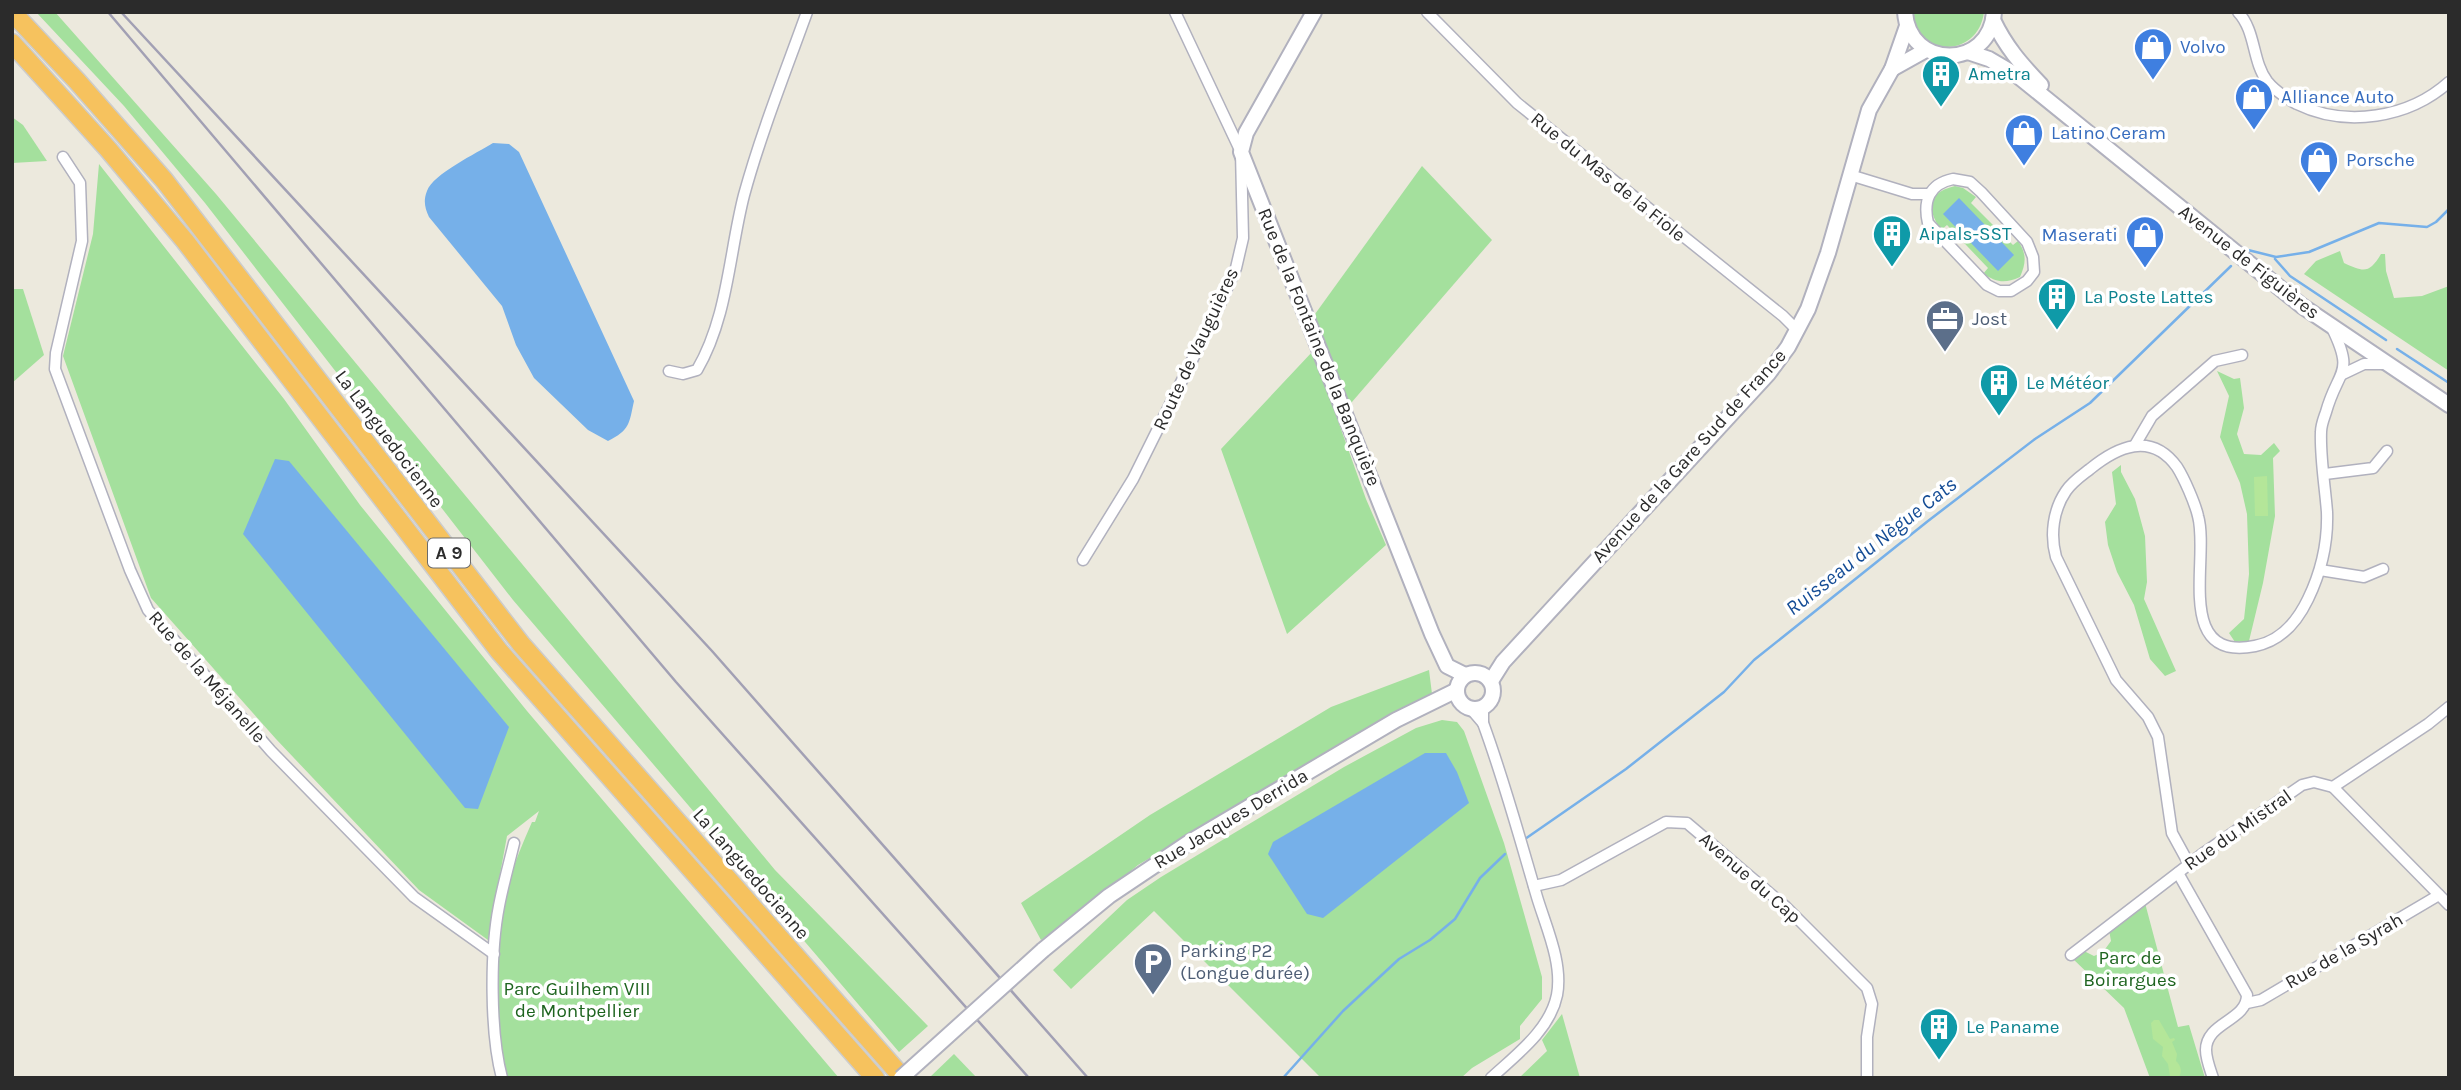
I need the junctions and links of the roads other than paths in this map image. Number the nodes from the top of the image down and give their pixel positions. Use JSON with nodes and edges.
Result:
{"nodes":[{"id":1,"x":12,"y":12,"type":"edge"},
{"id":2,"x":807,"y":12,"type":"edge"},
{"id":3,"x":1175,"y":12,"type":"edge"},
{"id":4,"x":1314,"y":12,"type":"edge"},
{"id":5,"x":1427,"y":12,"type":"edge"},
{"id":6,"x":2238,"y":12,"type":"edge"},
{"id":7,"x":1993,"y":16,"type":"edge"},
{"id":8,"x":1906,"y":19,"type":"edge"},
{"id":9,"x":12,"y":43,"type":"edge"},
{"id":10,"x":1926,"y":50,"type":"junction"},
{"id":11,"x":1968,"y":52,"type":"junction"},
{"id":12,"x":1892,"y":69,"type":"junction"},
{"id":13,"x":2449,"y":82,"type":"edge"},
{"id":14,"x":2059,"y":107,"type":"junction"},
{"id":15,"x":1241,"y":152,"type":"junction"},
{"id":16,"x":63,"y":156,"type":"dead end"},
{"id":17,"x":1850,"y":175,"type":"junction"},
{"id":18,"x":1928,"y":194,"type":"junction"},
{"id":19,"x":2332,"y":327,"type":"junction"},
{"id":20,"x":1798,"y":331,"type":"junction"},
{"id":21,"x":2242,"y":355,"type":"dead end"},
{"id":22,"x":2386,"y":364,"type":"junction"},
{"id":23,"x":669,"y":371,"type":"dead end"},
{"id":24,"x":2343,"y":374,"type":"junction"},
{"id":25,"x":2449,"y":405,"type":"edge"},
{"id":26,"x":2135,"y":445,"type":"junction"},
{"id":27,"x":2387,"y":451,"type":"dead end"},
{"id":28,"x":2325,"y":474,"type":"junction"},
{"id":29,"x":1083,"y":560,"type":"dead end"},
{"id":30,"x":2383,"y":569,"type":"dead end"},
{"id":31,"x":2320,"y":570,"type":"junction"},
{"id":32,"x":1465,"y":676,"type":"junction"},
{"id":33,"x":1486,"y":677,"type":"junction"},
{"id":34,"x":1468,"y":702,"type":"junction"},
{"id":35,"x":2449,"y":707,"type":"edge"},
{"id":36,"x":2333,"y":787,"type":"junction"},
{"id":37,"x":514,"y":843,"type":"dead end"},
{"id":38,"x":2189,"y":864,"type":"junction"},
{"id":39,"x":2178,"y":873,"type":"junction"},
{"id":40,"x":1534,"y":886,"type":"junction"},
{"id":41,"x":2439,"y":895,"type":"junction"},
{"id":42,"x":2449,"y":905,"type":"edge"},
{"id":43,"x":494,"y":954,"type":"junction"},
{"id":44,"x":2071,"y":955,"type":"dead end"},
{"id":45,"x":2247,"y":1003,"type":"junction"},
{"id":46,"x":502,"y":1078,"type":"edge"},
{"id":47,"x":875,"y":1078,"type":"edge"},
{"id":48,"x":902,"y":1078,"type":"edge"},
{"id":49,"x":1491,"y":1078,"type":"edge"},
{"id":50,"x":1867,"y":1078,"type":"edge"},
{"id":51,"x":2213,"y":1078,"type":"edge"}],
"edges":[{"from":1,"to":48,"type":"highway","name":"La Languedocienne","number":"A 9"},
{"from":2,"to":23,"type":"street"},
{"from":3,"to":15,"type":"street","name":"Rue de la Fontaine de la Banquière"},
{"from":4,"to":15,"type":"street","name":"Route de Vauguières"},
{"from":5,"to":20,"type":"street","name":"Rue du Mas de la Fiole"},
{"from":6,"to":13,"type":"street"},
{"from":7,"to":11,"type":"street"},
{"from":7,"to":14,"type":"street","name":"Avenue de Figuières"},
{"from":8,"to":10,"type":"street"},
{"from":8,"to":12,"type":"street","name":"Avenue de la Gare Sud de France"},
{"from":9,"to":47,"type":"highway","number":"A 9"},
{"from":10,"to":11,"type":"street"},
{"from":10,"to":12,"type":"street"},
{"from":11,"to":14,"type":"street","name":"Avenue de Figuières"},
{"from":12,"to":17,"type":"street","name":"Avenue de la Gare Sud de France"},
{"from":14,"to":19,"type":"street","name":"Avenue de Figuières"},
{"from":15,"to":29,"type":"street","name":"Route de Vauguières"},
{"from":15,"to":32,"type":"street","name":"Rue de la Fontaine de la Banquière"},
{"from":16,"to":43,"type":"street","name":"Rue de la Méjanelle"},
{"from":17,"to":18,"type":"street"},
{"from":17,"to":20,"type":"street","name":"Avenue de la Gare Sud de France"},
{"from":18,"to":18,"type":"street"},
{"from":19,"to":22,"type":"street","name":"Avenue de Figuières"},
{"from":19,"to":24,"type":"street"},
{"from":20,"to":33,"type":"street","name":"Avenue de la Gare Sud de France"},
{"from":21,"to":26,"type":"street"},
{"from":22,"to":24,"type":"street"},
{"from":22,"to":25,"type":"street","name":"Avenue de Figuières"},
{"from":24,"to":28,"type":"street"},
{"from":26,"to":31,"type":"street"},
{"from":26,"to":38,"type":"street"},
{"from":27,"to":28,"type":"street"},
{"from":28,"to":31,"type":"street"},
{"from":30,"to":31,"type":"street"},
{"from":32,"to":33,"type":"street"},
{"from":32,"to":34,"type":"street"},
{"from":33,"to":34,"type":"street"},
{"from":34,"to":40,"type":"street"},
{"from":34,"to":48,"type":"street","name":"Rue Jacques Derrida","bridge":true},
{"from":35,"to":36,"type":"street"},
{"from":36,"to":38,"type":"street","name":"Rue du Mistral"},
{"from":36,"to":41,"type":"street"},
{"from":37,"to":43,"type":"street"},
{"from":38,"to":39,"type":"street","name":"Rue du Mistral"},
{"from":39,"to":44,"type":"street","name":"Rue du Mistral"},
{"from":39,"to":45,"type":"street"},
{"from":40,"to":49,"type":"street"},
{"from":40,"to":50,"type":"street","name":"Avenue du Cap"},
{"from":41,"to":42,"type":"street"},
{"from":41,"to":45,"type":"street","name":"Rue de la Syrah"},
{"from":43,"to":46,"type":"street"},
{"from":45,"to":51,"type":"street","name":"Rue de la Syrah"}]}
